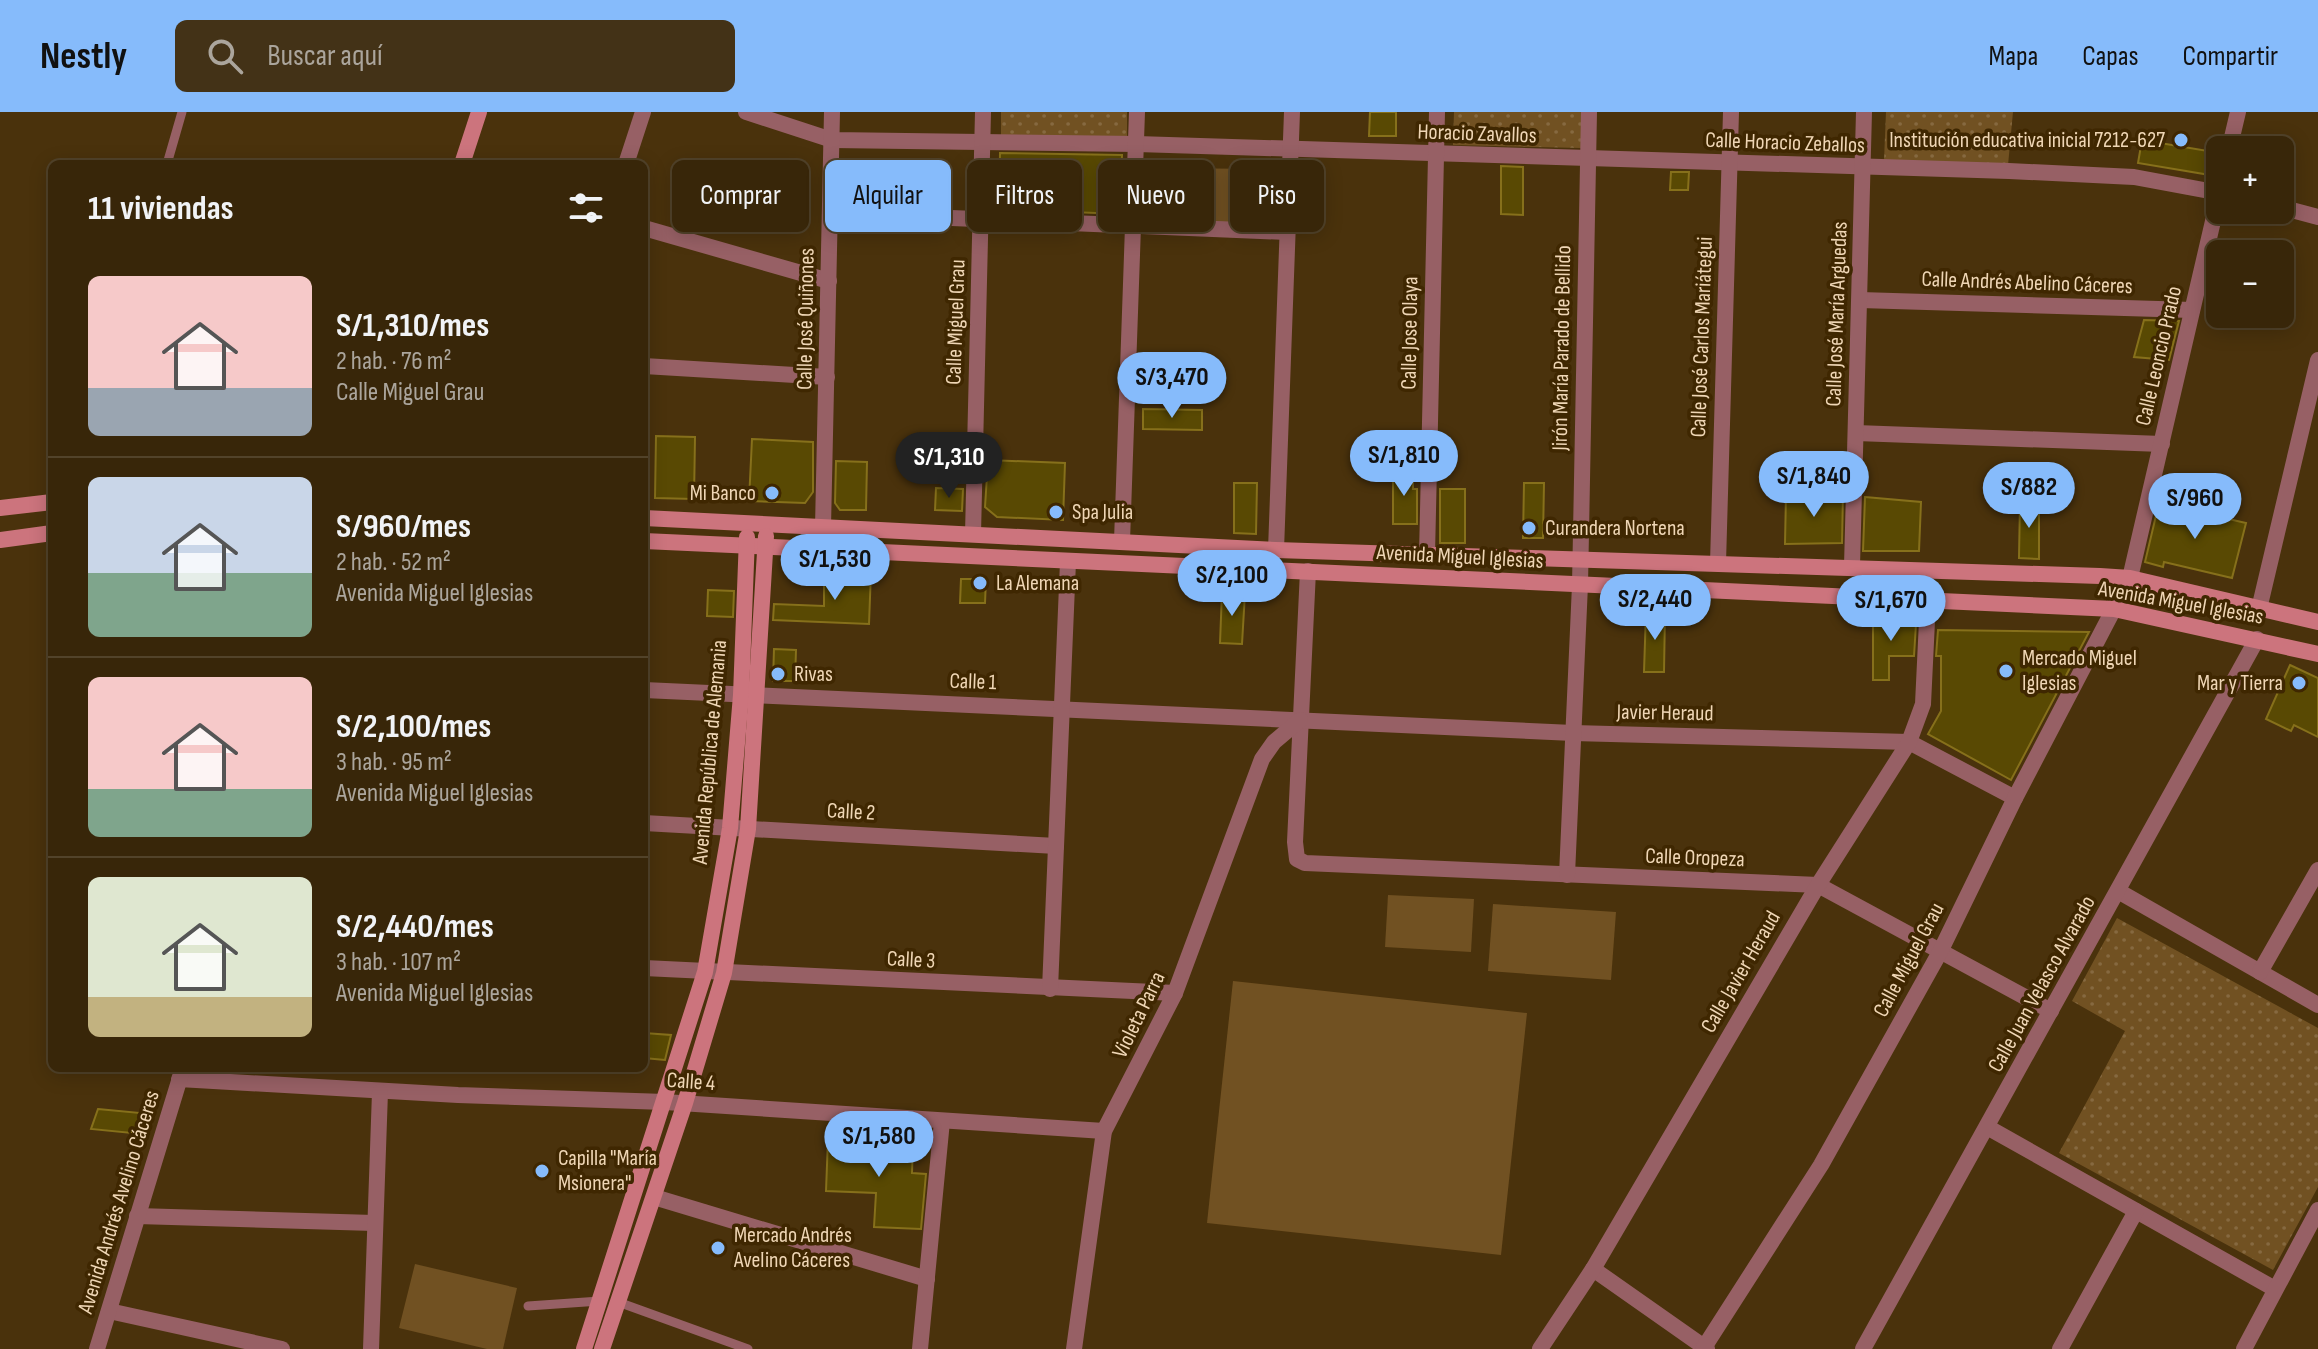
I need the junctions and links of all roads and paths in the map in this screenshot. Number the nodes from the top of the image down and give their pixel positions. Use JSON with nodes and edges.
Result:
{"nodes":[{"id":1,"x":182,"y":112,"type":"edge"},
{"id":2,"x":479,"y":112,"type":"edge"},
{"id":3,"x":643,"y":112,"type":"edge"},
{"id":4,"x":746,"y":112,"type":"edge"},
{"id":5,"x":832,"y":112,"type":"edge"},
{"id":6,"x":983,"y":112,"type":"edge"},
{"id":7,"x":1137,"y":112,"type":"edge"},
{"id":8,"x":1292,"y":112,"type":"edge"},
{"id":9,"x":1437,"y":112,"type":"edge"},
{"id":10,"x":1589,"y":112,"type":"edge"},
{"id":11,"x":1731,"y":112,"type":"edge"},
{"id":12,"x":1864,"y":112,"type":"edge"},
{"id":13,"x":2238,"y":112,"type":"edge"},
{"id":14,"x":2232,"y":136,"type":"edge"},
{"id":15,"x":832,"y":140,"type":"junction"},
{"id":16,"x":983,"y":141,"type":"junction"},
{"id":17,"x":1137,"y":144,"type":"junction"},
{"id":18,"x":1291,"y":150,"type":"junction"},
{"id":19,"x":1435,"y":156,"type":"junction"},
{"id":20,"x":168,"y":160,"type":"edge"},
{"id":21,"x":463,"y":160,"type":"edge"},
{"id":22,"x":627,"y":160,"type":"edge"},
{"id":23,"x":831,"y":160,"type":"edge"},
{"id":24,"x":983,"y":160,"type":"edge"},
{"id":25,"x":1137,"y":160,"type":"edge"},
{"id":26,"x":1291,"y":160,"type":"edge"},
{"id":27,"x":1587,"y":160,"type":"junction"},
{"id":28,"x":1730,"y":163,"type":"junction"},
{"id":29,"x":1863,"y":167,"type":"junction"},
{"id":30,"x":2206,"y":190,"type":"edge"},
{"id":31,"x":2294,"y":211,"type":"edge"},
{"id":32,"x":2318,"y":217,"type":"edge"},
{"id":33,"x":2212,"y":224,"type":"edge"},
{"id":34,"x":648,"y":229,"type":"edge"},
{"id":35,"x":830,"y":232,"type":"edge"},
{"id":36,"x":981,"y":232,"type":"edge"},
{"id":37,"x":1135,"y":232,"type":"edge"},
{"id":38,"x":1287,"y":232,"type":"edge"},
{"id":39,"x":829,"y":281,"type":"junction"},
{"id":40,"x":1860,"y":300,"type":"junction"},
{"id":41,"x":2192,"y":310,"type":"junction"},
{"id":42,"x":2318,"y":360,"type":"edge"},
{"id":43,"x":648,"y":366,"type":"edge"},
{"id":44,"x":827,"y":377,"type":"junction"},
{"id":45,"x":1856,"y":433,"type":"junction"},
{"id":46,"x":2162,"y":444,"type":"junction"},
{"id":47,"x":48,"y":502,"type":"edge"},
{"id":48,"x":0,"y":508,"type":"edge"},
{"id":49,"x":648,"y":518,"type":"edge"},
{"id":50,"x":747,"y":523,"type":"junction"},
{"id":51,"x":766,"y":524,"type":"junction"},
{"id":52,"x":823,"y":527,"type":"junction"},
{"id":53,"x":48,"y":534,"type":"edge"},
{"id":54,"x":973,"y":534,"type":"junction"},
{"id":55,"x":0,"y":540,"type":"edge"},
{"id":56,"x":648,"y":541,"type":"edge"},
{"id":57,"x":1122,"y":541,"type":"junction"},
{"id":58,"x":746,"y":545,"type":"junction"},
{"id":59,"x":766,"y":545,"type":"junction"},
{"id":60,"x":1276,"y":550,"type":"junction"},
{"id":61,"x":1427,"y":555,"type":"junction"},
{"id":62,"x":1580,"y":559,"type":"junction"},
{"id":63,"x":1068,"y":562,"type":"junction"},
{"id":64,"x":1718,"y":563,"type":"junction"},
{"id":65,"x":1852,"y":566,"type":"junction"},
{"id":66,"x":1308,"y":571,"type":"junction"},
{"id":67,"x":2130,"y":578,"type":"junction"},
{"id":68,"x":1580,"y":585,"type":"junction"},
{"id":69,"x":1928,"y":600,"type":"junction"},
{"id":70,"x":2114,"y":609,"type":"junction"},
{"id":71,"x":2259,"y":609,"type":"junction"},
{"id":72,"x":2318,"y":622,"type":"edge"},
{"id":73,"x":2257,"y":639,"type":"junction"},
{"id":74,"x":2318,"y":654,"type":"edge"},
{"id":75,"x":648,"y":690,"type":"edge"},
{"id":76,"x":741,"y":695,"type":"junction"},
{"id":77,"x":759,"y":697,"type":"junction"},
{"id":78,"x":1063,"y":707,"type":"junction"},
{"id":79,"x":1300,"y":720,"type":"junction"},
{"id":80,"x":1573,"y":733,"type":"junction"},
{"id":81,"x":1909,"y":742,"type":"junction"},
{"id":82,"x":2015,"y":798,"type":"junction"},
{"id":83,"x":648,"y":823,"type":"edge"},
{"id":84,"x":730,"y":828,"type":"junction"},
{"id":85,"x":748,"y":829,"type":"junction"},
{"id":86,"x":1056,"y":846,"type":"junction"},
{"id":87,"x":2318,"y":870,"type":"edge"},
{"id":88,"x":1567,"y":875,"type":"junction"},
{"id":89,"x":1818,"y":885,"type":"junction"},
{"id":90,"x":2118,"y":891,"type":"junction"},
{"id":91,"x":1940,"y":952,"type":"junction"},
{"id":92,"x":648,"y":968,"type":"edge"},
{"id":93,"x":705,"y":972,"type":"junction"},
{"id":94,"x":2260,"y":972,"type":"junction"},
{"id":95,"x":724,"y":973,"type":"junction"},
{"id":96,"x":1050,"y":989,"type":"junction"},
{"id":97,"x":1175,"y":993,"type":"junction"},
{"id":98,"x":2318,"y":1005,"type":"edge"},
{"id":99,"x":2051,"y":1011,"type":"junction"},
{"id":100,"x":181,"y":1074,"type":"edge"},
{"id":101,"x":380,"y":1092,"type":"junction"},
{"id":102,"x":665,"y":1102,"type":"junction"},
{"id":103,"x":685,"y":1103,"type":"junction"},
{"id":104,"x":942,"y":1121,"type":"junction"},
{"id":105,"x":1987,"y":1127,"type":"junction"},
{"id":106,"x":1104,"y":1131,"type":"junction"},
{"id":107,"x":654,"y":1197,"type":"junction"},
{"id":108,"x":2318,"y":1210,"type":"edge"},
{"id":109,"x":2136,"y":1211,"type":"junction"},
{"id":110,"x":137,"y":1216,"type":"junction"},
{"id":111,"x":374,"y":1223,"type":"junction"},
{"id":112,"x":1593,"y":1269,"type":"junction"},
{"id":113,"x":927,"y":1279,"type":"junction"},
{"id":114,"x":2275,"y":1289,"type":"junction"},
{"id":115,"x":600,"y":1301,"type":"junction"},
{"id":116,"x":618,"y":1302,"type":"junction"},
{"id":117,"x":528,"y":1306,"type":"dead end"},
{"id":118,"x":109,"y":1311,"type":"junction"},
{"id":119,"x":1705,"y":1348,"type":"edge"},
{"id":120,"x":97,"y":1349,"type":"edge"},
{"id":121,"x":282,"y":1349,"type":"edge"},
{"id":122,"x":371,"y":1349,"type":"edge"},
{"id":123,"x":584,"y":1349,"type":"edge"},
{"id":124,"x":602,"y":1349,"type":"edge"},
{"id":125,"x":748,"y":1349,"type":"edge"},
{"id":126,"x":920,"y":1349,"type":"edge"},
{"id":127,"x":1074,"y":1349,"type":"edge"},
{"id":128,"x":1540,"y":1349,"type":"edge"},
{"id":129,"x":1863,"y":1349,"type":"edge"},
{"id":130,"x":2060,"y":1349,"type":"edge"},
{"id":131,"x":2244,"y":1349,"type":"edge"}],
"edges":[{"from":1,"to":20,"type":"lane"},
{"from":2,"to":21,"type":"main road"},
{"from":3,"to":22,"type":"street"},
{"from":4,"to":15,"type":"street","name":"Horacio Zavallos"},
{"from":5,"to":15,"type":"street","name":"Calle José Quiñones"},
{"from":6,"to":16,"type":"street","name":"Calle Miguel Grau"},
{"from":7,"to":17,"type":"street"},
{"from":8,"to":18,"type":"street"},
{"from":9,"to":19,"type":"street","name":"Calle Jose Olaya"},
{"from":10,"to":27,"type":"street","name":"Jirón María Parado de Bellido"},
{"from":11,"to":28,"type":"street","name":"Calle José Carlos Mariátegui"},
{"from":12,"to":29,"type":"street","name":"Calle José María Arguedas"},
{"from":13,"to":14,"type":"street"},
{"from":15,"to":16,"type":"street","name":"Horacio Zavallos"},
{"from":15,"to":23,"type":"street","name":"Calle José Quiñones"},
{"from":16,"to":17,"type":"street","name":"Horacio Zavallos"},
{"from":16,"to":24,"type":"street","name":"Calle Miguel Grau"},
{"from":17,"to":18,"type":"street","name":"Horacio Zavallos"},
{"from":17,"to":25,"type":"street"},
{"from":18,"to":19,"type":"street","name":"Horacio Zavallos"},
{"from":18,"to":26,"type":"street"},
{"from":19,"to":27,"type":"street","name":"Horacio Zavallos"},
{"from":19,"to":61,"type":"street","name":"Calle Jose Olaya"},
{"from":27,"to":28,"type":"street","name":"Calle Horacio Zeballos"},
{"from":27,"to":62,"type":"street","name":"Jirón María Parado de Bellido"},
{"from":28,"to":29,"type":"street","name":"Calle Horacio Zeballos"},
{"from":28,"to":64,"type":"street","name":"Calle José Carlos Mariátegui"},
{"from":29,"to":30,"type":"street","name":"Calle Horacio Zeballos"},
{"from":29,"to":40,"type":"street","name":"Calle José María Arguedas"},
{"from":31,"to":32,"type":"street"},
{"from":33,"to":41,"type":"street","name":"Calle Leoncio Prado"},
{"from":34,"to":39,"type":"street"},
{"from":35,"to":39,"type":"street","name":"Calle José Quiñones"},
{"from":36,"to":54,"type":"street","name":"Calle Miguel Grau"},
{"from":37,"to":57,"type":"street"},
{"from":38,"to":60,"type":"street"},
{"from":39,"to":44,"type":"street","name":"Calle José Quiñones"},
{"from":40,"to":41,"type":"street","name":"Calle Andrés Abelino Cáceres"},
{"from":40,"to":45,"type":"street","name":"Calle José María Arguedas"},
{"from":41,"to":46,"type":"street","name":"Calle Leoncio Prado"},
{"from":42,"to":71,"type":"street"},
{"from":43,"to":44,"type":"street"},
{"from":44,"to":52,"type":"street","name":"Calle José Quiñones"},
{"from":45,"to":46,"type":"street"},
{"from":45,"to":65,"type":"street","name":"Calle José María Arguedas"},
{"from":46,"to":67,"type":"street","name":"Calle Leoncio Prado"},
{"from":47,"to":48,"type":"main road"},
{"from":49,"to":50,"type":"main road","name":"Avenida Miguel Iglesias"},
{"from":50,"to":51,"type":"main road","name":"Avenida Miguel Iglesias"},
{"from":50,"to":58,"type":"main road","name":"Avenida República de Alemania"},
{"from":51,"to":52,"type":"main road","name":"Avenida Miguel Iglesias"},
{"from":51,"to":59,"type":"main road","name":"Avenida República de Alemania"},
{"from":52,"to":54,"type":"main road","name":"Avenida Miguel Iglesias"},
{"from":53,"to":55,"type":"main road"},
{"from":54,"to":57,"type":"main road","name":"Avenida Miguel Iglesias"},
{"from":56,"to":58,"type":"main road","name":"Avenida Miguel Iglesias"},
{"from":57,"to":60,"type":"main road","name":"Avenida Miguel Iglesias"},
{"from":58,"to":59,"type":"main road","name":"Avenida Miguel Iglesias"},
{"from":58,"to":76,"type":"main road","name":"Avenida República de Alemania"},
{"from":59,"to":63,"type":"main road","name":"Avenida Miguel Iglesias"},
{"from":59,"to":77,"type":"main road","name":"Avenida República de Alemania"},
{"from":60,"to":61,"type":"main road","name":"Avenida Miguel Iglesias"},
{"from":61,"to":62,"type":"main road","name":"Avenida Miguel Iglesias"},
{"from":62,"to":64,"type":"main road","name":"Avenida Miguel Iglesias"},
{"from":62,"to":68,"type":"street","name":"Jirón María Parado de Bellido"},
{"from":63,"to":66,"type":"main road","name":"Avenida Miguel Iglesias"},
{"from":63,"to":78,"type":"street"},
{"from":64,"to":65,"type":"main road","name":"Avenida Miguel Iglesias"},
{"from":65,"to":67,"type":"main road","name":"Avenida Miguel Iglesias"},
{"from":66,"to":68,"type":"main road","name":"Avenida Miguel Iglesias"},
{"from":66,"to":79,"type":"street"},
{"from":67,"to":70,"type":"street","name":"Calle Miguel Grau"},
{"from":67,"to":71,"type":"main road","name":"Avenida Miguel Iglesias"},
{"from":68,"to":69,"type":"main road","name":"Avenida Miguel Iglesias"},
{"from":68,"to":80,"type":"street","name":"Jirón María Parado de Bellido"},
{"from":69,"to":70,"type":"main road","name":"Avenida Miguel Iglesias"},
{"from":69,"to":81,"type":"street","name":"Calle Javier Heraud"},
{"from":70,"to":73,"type":"main road","name":"Avenida Miguel Iglesias"},
{"from":70,"to":82,"type":"street","name":"Calle Miguel Grau"},
{"from":71,"to":72,"type":"main road","name":"Avenida Miguel Iglesias"},
{"from":73,"to":74,"type":"main road","name":"Avenida Miguel Iglesias"},
{"from":73,"to":90,"type":"street","name":"Calle Juan Velasco Alvarado"},
{"from":75,"to":76,"type":"street","name":"Calle 1"},
{"from":76,"to":77,"type":"street","name":"Calle 1"},
{"from":76,"to":84,"type":"main road","name":"Avenida República de Alemania"},
{"from":77,"to":78,"type":"street","name":"Calle 1"},
{"from":77,"to":85,"type":"main road","name":"Avenida República de Alemania"},
{"from":78,"to":79,"type":"street","name":"Calle 1"},
{"from":78,"to":86,"type":"street"},
{"from":79,"to":80,"type":"street","name":"Javier Heraud"},
{"from":79,"to":88,"type":"street","name":"Calle Oropeza"},
{"from":79,"to":97,"type":"street","name":"Violeta Parra"},
{"from":80,"to":81,"type":"street","name":"Javier Heraud"},
{"from":80,"to":88,"type":"street","name":"Jirón María Parado de Bellido"},
{"from":81,"to":82,"type":"street","name":"Javier Heraud"},
{"from":81,"to":89,"type":"street","name":"Calle Javier Heraud"},
{"from":82,"to":91,"type":"street","name":"Calle Miguel Grau"},
{"from":83,"to":84,"type":"street","name":"Calle 2"},
{"from":84,"to":85,"type":"street","name":"Calle 2"},
{"from":84,"to":93,"type":"main road","name":"Avenida República de Alemania"},
{"from":85,"to":86,"type":"street","name":"Calle 2"},
{"from":85,"to":95,"type":"main road","name":"Avenida República de Alemania"},
{"from":86,"to":96,"type":"street"},
{"from":87,"to":94,"type":"street"},
{"from":88,"to":89,"type":"street","name":"Calle Oropeza"},
{"from":89,"to":91,"type":"street","name":"Calle Oropeza"},
{"from":89,"to":112,"type":"street","name":"Calle Javier Heraud"},
{"from":90,"to":94,"type":"street"},
{"from":90,"to":99,"type":"street","name":"Calle Juan Velasco Alvarado"},
{"from":91,"to":99,"type":"street","name":"Calle Oropeza"},
{"from":91,"to":119,"type":"street","name":"Calle Miguel Grau"},
{"from":92,"to":93,"type":"street","name":"Calle 3"},
{"from":93,"to":95,"type":"street","name":"Calle 3"},
{"from":93,"to":102,"type":"main road","name":"Avenida República de Alemania"},
{"from":94,"to":98,"type":"street"},
{"from":95,"to":96,"type":"street","name":"Calle 3"},
{"from":95,"to":103,"type":"main road","name":"Avenida República de Alemania"},
{"from":96,"to":97,"type":"street","name":"Calle 3"},
{"from":97,"to":106,"type":"street","name":"Violeta Parra"},
{"from":99,"to":105,"type":"street","name":"Calle Juan Velasco Alvarado"},
{"from":100,"to":101,"type":"street","name":"Calle 4"},
{"from":100,"to":110,"type":"street","name":"Avenida Andrés Avelino Cáceres"},
{"from":101,"to":102,"type":"street","name":"Calle 4"},
{"from":101,"to":111,"type":"street"},
{"from":102,"to":103,"type":"street","name":"Calle 4"},
{"from":102,"to":115,"type":"main road","name":"Avenida República de Alemania"},
{"from":103,"to":104,"type":"street","name":"Calle 4"},
{"from":103,"to":107,"type":"main road","name":"Avenida República de Alemania"},
{"from":104,"to":106,"type":"street","name":"Calle 4"},
{"from":104,"to":113,"type":"street"},
{"from":105,"to":109,"type":"street"},
{"from":105,"to":129,"type":"street","name":"Calle Juan Velasco Alvarado"},
{"from":106,"to":127,"type":"street","name":"Violeta Parra"},
{"from":107,"to":113,"type":"street"},
{"from":107,"to":116,"type":"main road","name":"Avenida República de Alemania"},
{"from":108,"to":114,"type":"street"},
{"from":109,"to":114,"type":"street"},
{"from":109,"to":130,"type":"street"},
{"from":110,"to":111,"type":"street"},
{"from":110,"to":118,"type":"street","name":"Avenida Andrés Avelino Cáceres"},
{"from":111,"to":122,"type":"street"},
{"from":112,"to":119,"type":"street"},
{"from":112,"to":128,"type":"street","name":"Calle Javier Heraud"},
{"from":113,"to":126,"type":"street"},
{"from":114,"to":131,"type":"street"},
{"from":115,"to":117,"type":"lane"},
{"from":115,"to":123,"type":"main road","name":"Avenida República de Alemania"},
{"from":116,"to":124,"type":"main road","name":"Avenida República de Alemania"},
{"from":116,"to":125,"type":"lane"},
{"from":118,"to":120,"type":"street","name":"Avenida Andrés Avelino Cáceres"},
{"from":118,"to":121,"type":"street"}]}
